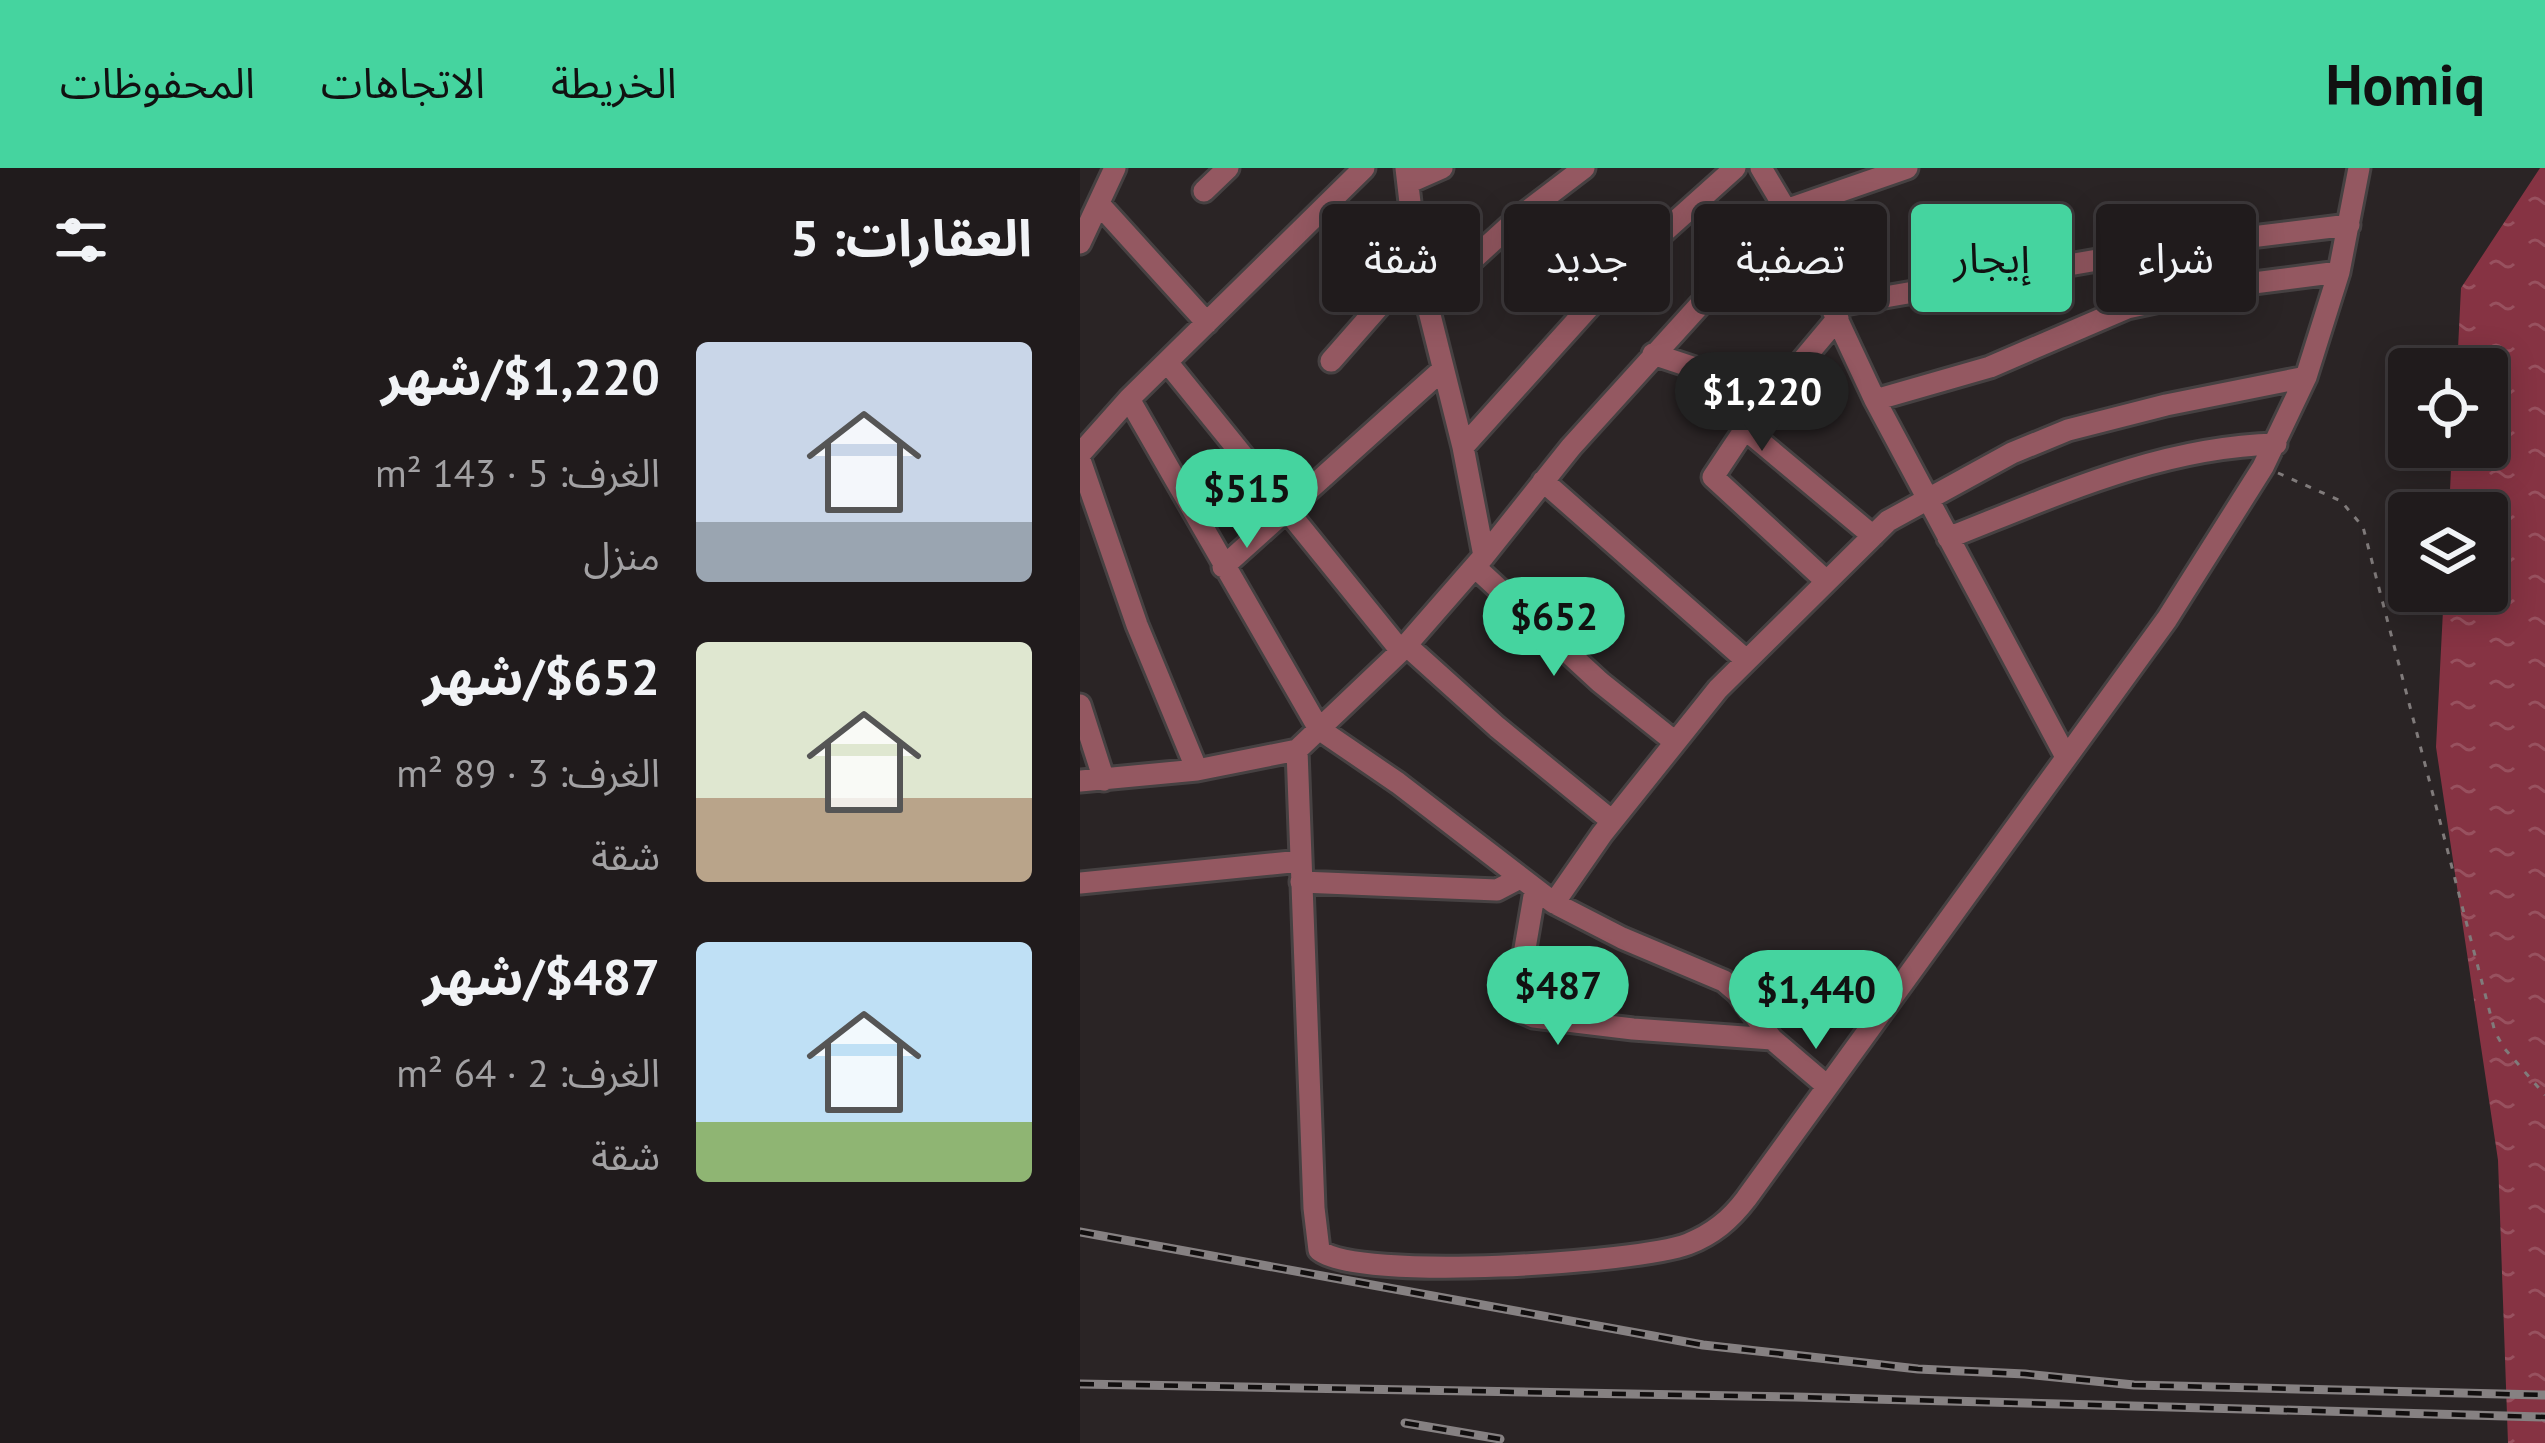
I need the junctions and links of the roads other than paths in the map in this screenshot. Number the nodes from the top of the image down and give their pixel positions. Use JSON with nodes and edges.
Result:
{"nodes":[{"id":1,"x":1115,"y":168,"type":"edge"},
{"id":2,"x":1228,"y":168,"type":"edge"},
{"id":3,"x":1364,"y":168,"type":"edge"},
{"id":4,"x":1442,"y":168,"type":"edge"},
{"id":5,"x":1584,"y":168,"type":"edge"},
{"id":6,"x":1735,"y":168,"type":"edge"},
{"id":7,"x":1761,"y":168,"type":"edge"},
{"id":8,"x":1907,"y":168,"type":"edge"},
{"id":9,"x":2359,"y":168,"type":"edge"},
{"id":10,"x":1407,"y":175,"type":"edge"},
{"id":11,"x":1204,"y":191,"type":"dead end"},
{"id":12,"x":1099,"y":204,"type":"junction"},
{"id":13,"x":1782,"y":204,"type":"edge"},
{"id":14,"x":1803,"y":204,"type":"edge"},
{"id":15,"x":2349,"y":224,"type":"junction"},
{"id":16,"x":1080,"y":244,"type":"edge"},
{"id":17,"x":1480,"y":253,"type":"edge"},
{"id":18,"x":2339,"y":272,"type":"junction"},
{"id":19,"x":1887,"y":302,"type":"edge"},
{"id":20,"x":1694,"y":310,"type":"edge"},
{"id":21,"x":1374,"y":312,"type":"edge"},
{"id":22,"x":1427,"y":312,"type":"edge"},
{"id":23,"x":1835,"y":312,"type":"joint"},
{"id":24,"x":1207,"y":323,"type":"junction"},
{"id":25,"x":1653,"y":354,"type":"junction"},
{"id":26,"x":1331,"y":361,"type":"dead end"},
{"id":27,"x":1166,"y":362,"type":"junction"},
{"id":28,"x":1441,"y":371,"type":"junction"},
{"id":29,"x":2306,"y":377,"type":"junction"},
{"id":30,"x":1130,"y":399,"type":"junction"},
{"id":31,"x":1875,"y":400,"type":"junction"},
{"id":32,"x":1752,"y":420,"type":"junction"},
{"id":33,"x":2276,"y":444,"type":"junction"},
{"id":34,"x":1463,"y":447,"type":"junction"},
{"id":35,"x":1080,"y":457,"type":"edge"},
{"id":36,"x":1543,"y":481,"type":"junction"},
{"id":37,"x":1929,"y":500,"type":"junction"},
{"id":38,"x":1286,"y":508,"type":"junction"},
{"id":39,"x":1873,"y":536,"type":"junction"},
{"id":40,"x":1948,"y":538,"type":"junction"},
{"id":41,"x":1480,"y":562,"type":"junction"},
{"id":42,"x":1223,"y":567,"type":"junction"},
{"id":43,"x":1825,"y":580,"type":"junction"},
{"id":44,"x":1403,"y":648,"type":"junction"},
{"id":45,"x":1746,"y":660,"type":"junction"},
{"id":46,"x":1080,"y":705,"type":"edge"},
{"id":47,"x":1319,"y":729,"type":"junction"},
{"id":48,"x":1675,"y":742,"type":"junction"},
{"id":49,"x":1297,"y":750,"type":"junction"},
{"id":50,"x":2065,"y":755,"type":"junction"},
{"id":51,"x":1197,"y":770,"type":"junction"},
{"id":52,"x":1103,"y":780,"type":"junction"},
{"id":53,"x":1080,"y":781,"type":"edge"},
{"id":54,"x":1612,"y":821,"type":"junction"},
{"id":55,"x":1301,"y":872,"type":"junction"},
{"id":56,"x":1080,"y":883,"type":"edge"},
{"id":57,"x":1528,"y":884,"type":"junction"},
{"id":58,"x":1554,"y":904,"type":"junction"},
{"id":59,"x":1772,"y":1039,"type":"junction"},
{"id":60,"x":1827,"y":1086,"type":"junction"}],
"edges":[{"from":1,"to":12,"type":"street"},
{"from":2,"to":11,"type":"street"},
{"from":3,"to":24,"type":"street"},
{"from":4,"to":10,"type":"street"},
{"from":5,"to":17,"type":"street"},
{"from":6,"to":34,"type":"street"},
{"from":7,"to":13,"type":"street"},
{"from":8,"to":14,"type":"street"},
{"from":9,"to":15,"type":"street"},
{"from":12,"to":16,"type":"street"},
{"from":12,"to":24,"type":"street"},
{"from":15,"to":18,"type":"street"},
{"from":15,"to":19,"type":"street"},
{"from":18,"to":29,"type":"street"},
{"from":18,"to":31,"type":"street"},
{"from":20,"to":25,"type":"street"},
{"from":21,"to":26,"type":"street"},
{"from":22,"to":28,"type":"street"},
{"from":23,"to":31,"type":"street"},
{"from":23,"to":32,"type":"street"},
{"from":24,"to":27,"type":"street"},
{"from":25,"to":32,"type":"street"},
{"from":25,"to":36,"type":"street"},
{"from":27,"to":30,"type":"street"},
{"from":27,"to":38,"type":"street"},
{"from":28,"to":34,"type":"street"},
{"from":28,"to":38,"type":"street"},
{"from":29,"to":33,"type":"street"},
{"from":29,"to":37,"type":"street"},
{"from":30,"to":35,"type":"street"},
{"from":30,"to":42,"type":"street"},
{"from":31,"to":37,"type":"street"},
{"from":32,"to":39,"type":"street"},
{"from":32,"to":43,"type":"street"},
{"from":33,"to":40,"type":"street"},
{"from":33,"to":50,"type":"street"},
{"from":34,"to":41,"type":"street"},
{"from":35,"to":51,"type":"street"},
{"from":36,"to":41,"type":"street"},
{"from":36,"to":45,"type":"street"},
{"from":37,"to":39,"type":"street"},
{"from":37,"to":40,"type":"street"},
{"from":38,"to":42,"type":"street"},
{"from":38,"to":44,"type":"street"},
{"from":39,"to":43,"type":"street"},
{"from":40,"to":50,"type":"street"},
{"from":41,"to":44,"type":"street"},
{"from":41,"to":48,"type":"street"},
{"from":42,"to":47,"type":"street"},
{"from":43,"to":45,"type":"street"},
{"from":44,"to":47,"type":"street"},
{"from":44,"to":54,"type":"street"},
{"from":45,"to":48,"type":"street"},
{"from":46,"to":52,"type":"street"},
{"from":47,"to":49,"type":"street"},
{"from":47,"to":57,"type":"street"},
{"from":48,"to":54,"type":"street"},
{"from":49,"to":51,"type":"street"},
{"from":49,"to":55,"type":"street"},
{"from":50,"to":60,"type":"street"},
{"from":51,"to":52,"type":"street"},
{"from":52,"to":53,"type":"street"},
{"from":54,"to":58,"type":"street"},
{"from":55,"to":56,"type":"street"},
{"from":55,"to":57,"type":"street"},
{"from":55,"to":60,"type":"street"},
{"from":57,"to":58,"type":"street"},
{"from":57,"to":59,"type":"street"},
{"from":58,"to":59,"type":"street"},
{"from":59,"to":60,"type":"street"}]}
